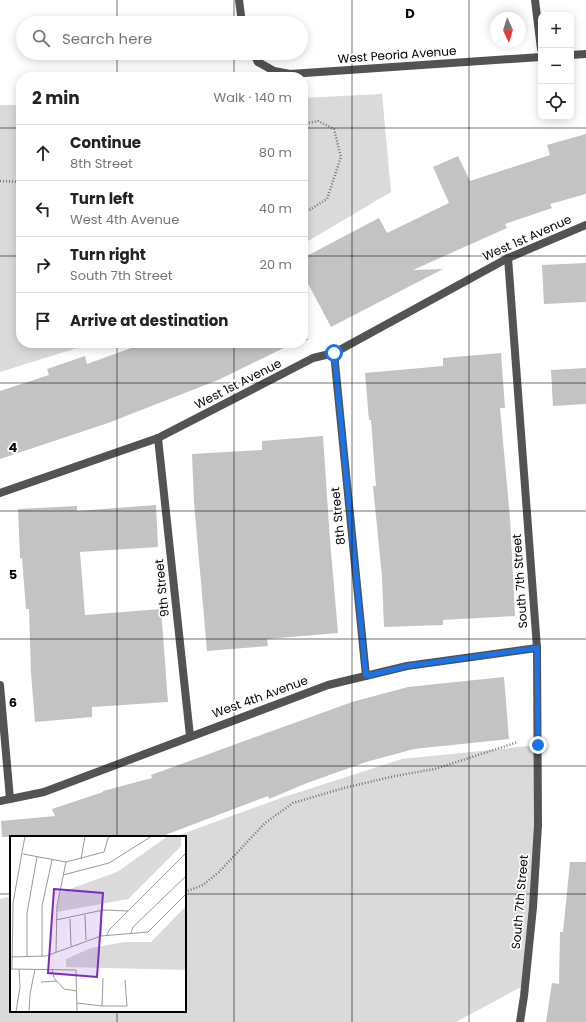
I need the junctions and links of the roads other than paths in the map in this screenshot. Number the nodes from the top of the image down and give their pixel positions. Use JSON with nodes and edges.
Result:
{"nodes":[{"id":1,"x":239,"y":0,"type":"edge"},
{"id":2,"x":535,"y":0,"type":"edge"},
{"id":3,"x":241,"y":16,"type":"edge"},
{"id":4,"x":541,"y":48,"type":"edge"},
{"id":5,"x":586,"y":54,"type":"edge"},
{"id":6,"x":574,"y":55,"type":"edge"},
{"id":7,"x":538,"y":57,"type":"edge"},
{"id":8,"x":257,"y":60,"type":"edge"},
{"id":9,"x":282,"y":72,"type":"edge"},
{"id":10,"x":308,"y":73,"type":"edge"},
{"id":11,"x":586,"y":225,"type":"edge"},
{"id":12,"x":508,"y":258,"type":"junction"},
{"id":13,"x":334,"y":353,"type":"junction"},
{"id":14,"x":158,"y":438,"type":"junction"},
{"id":15,"x":0,"y":493,"type":"edge"},
{"id":16,"x":537,"y":648,"type":"junction"},
{"id":17,"x":366,"y":676,"type":"junction"},
{"id":18,"x":0,"y":685,"type":"edge"},
{"id":19,"x":190,"y":736,"type":"junction"},
{"id":20,"x":10,"y":799,"type":"junction"},
{"id":21,"x":0,"y":801,"type":"edge"},
{"id":22,"x":520,"y":1022,"type":"edge"}],
"edges":[{"from":1,"to":3,"type":"street"},
{"from":2,"to":4,"type":"street"},
{"from":5,"to":6,"type":"street"},
{"from":7,"to":10,"type":"street","name":"West Peoria Avenue"},
{"from":8,"to":9,"type":"street","name":"West Peoria Avenue"},
{"from":11,"to":12,"type":"street","name":"West 1st Avenue"},
{"from":12,"to":13,"type":"street","name":"West 1st Avenue"},
{"from":12,"to":16,"type":"street","name":"South 7th Street"},
{"from":13,"to":14,"type":"street","name":"West 1st Avenue"},
{"from":13,"to":17,"type":"street","name":"8th Street"},
{"from":14,"to":15,"type":"street","name":"West 1st Avenue"},
{"from":14,"to":19,"type":"street","name":"9th Street"},
{"from":16,"to":17,"type":"street","name":"West 4th Avenue"},
{"from":16,"to":22,"type":"street","name":"South 7th Street"},
{"from":17,"to":19,"type":"street","name":"West 4th Avenue"},
{"from":18,"to":20,"type":"street"},
{"from":19,"to":20,"type":"street","name":"West 4th Avenue"},
{"from":20,"to":21,"type":"street","name":"West 4th Avenue"}]}
